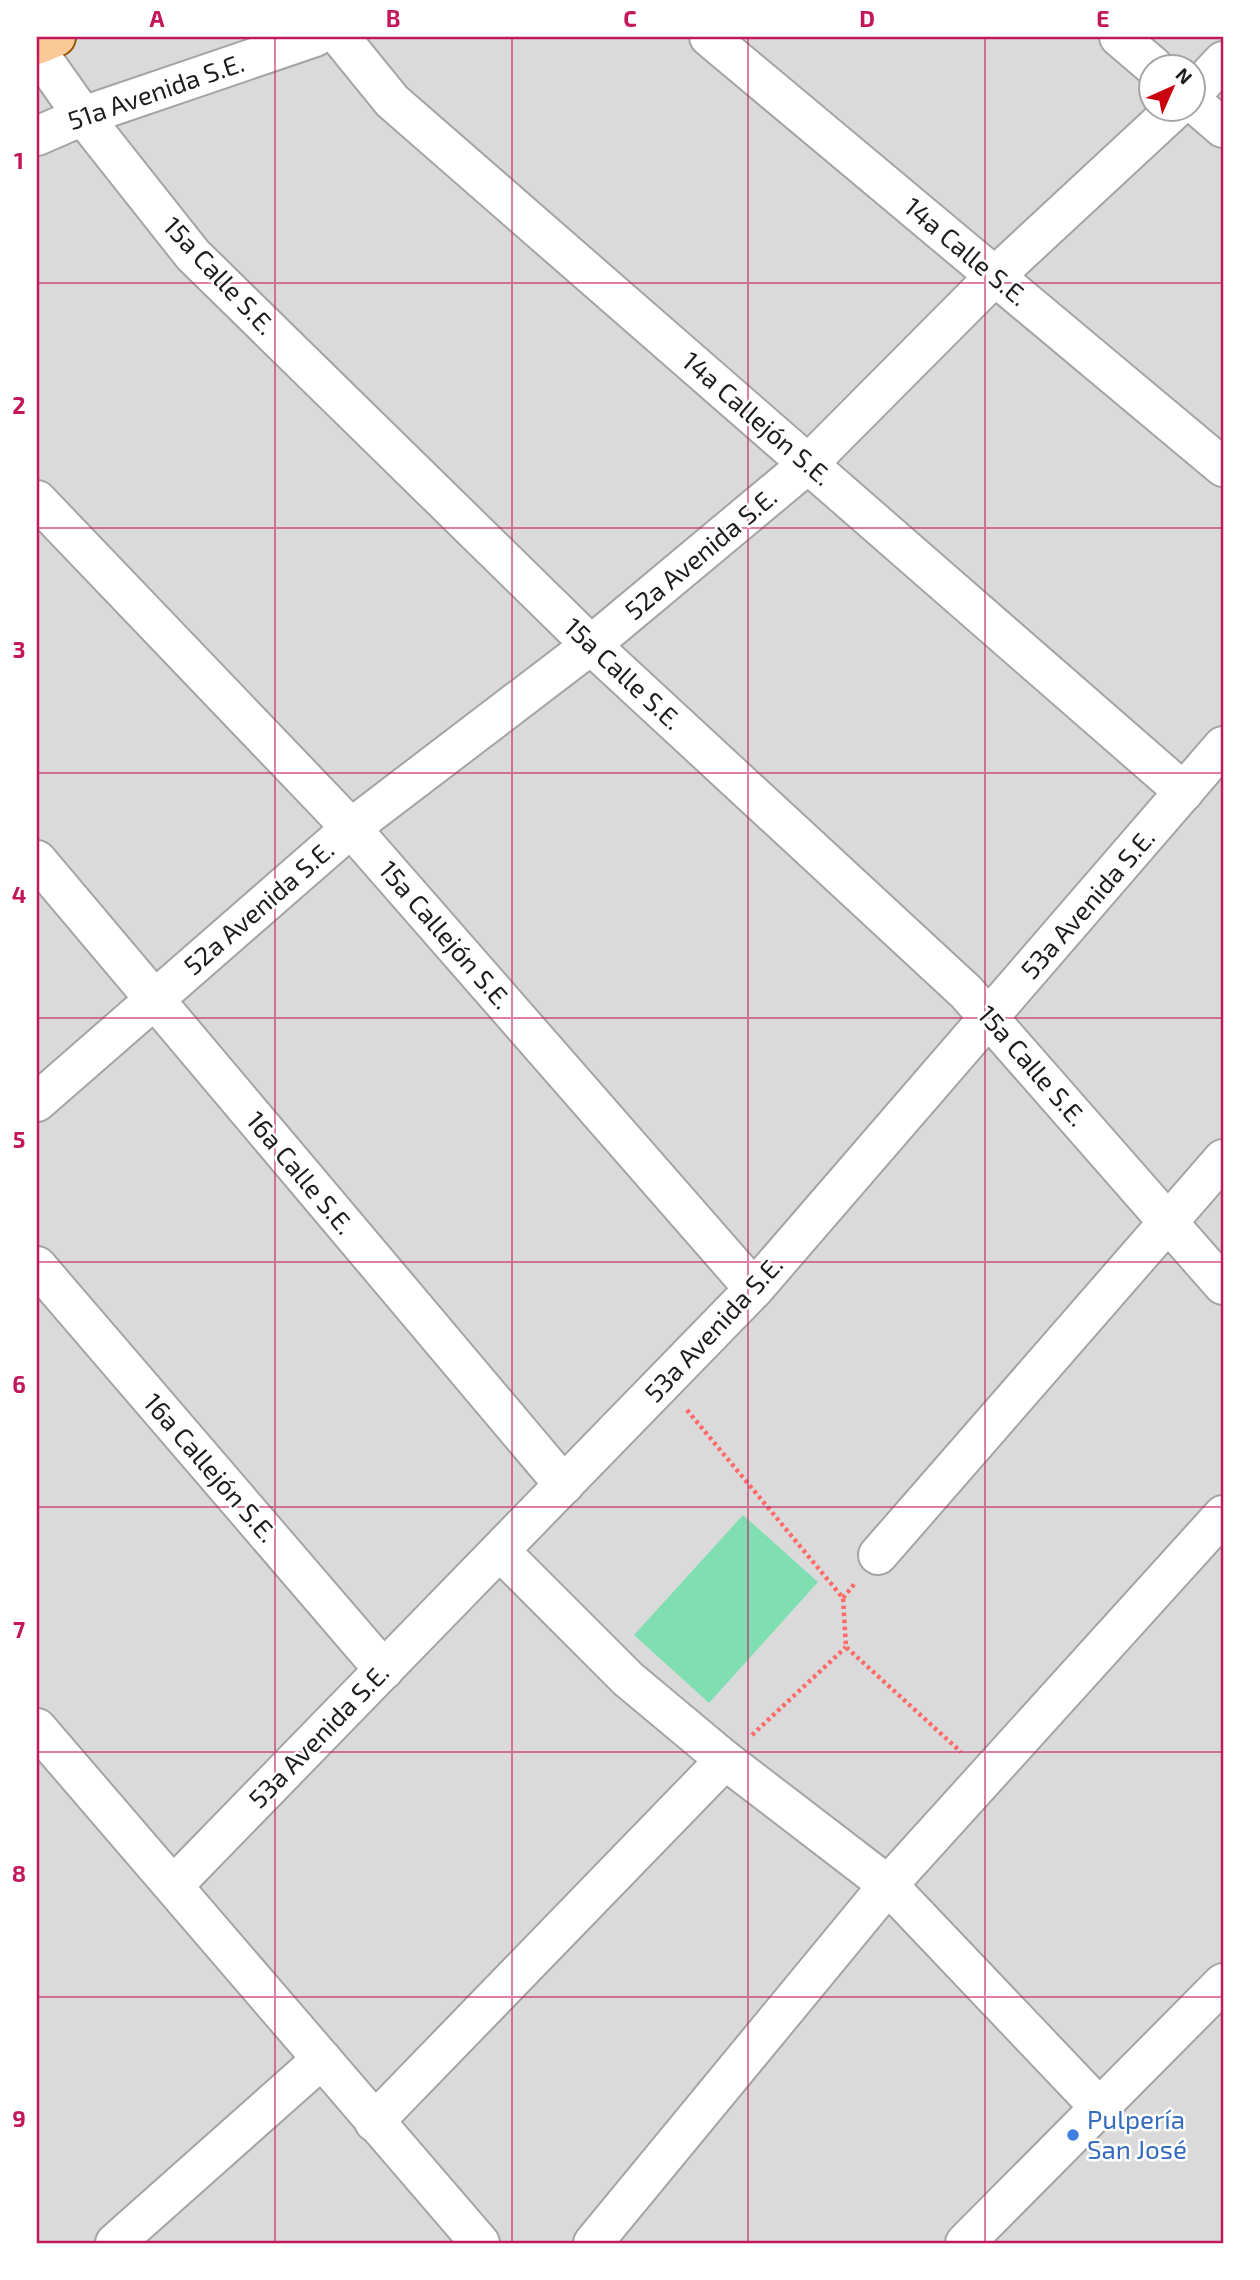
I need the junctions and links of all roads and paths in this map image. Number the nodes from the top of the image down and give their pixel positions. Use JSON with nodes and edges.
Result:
{"nodes":[{"id":1,"x":56,"y":37,"type":"edge"},
{"id":2,"x":315,"y":37,"type":"edge"},
{"id":3,"x":340,"y":37,"type":"edge"},
{"id":4,"x":709,"y":37,"type":"edge"},
{"id":5,"x":1119,"y":37,"type":"edge"},
{"id":6,"x":37,"y":45,"type":"edge"},
{"id":7,"x":37,"y":51,"type":"edge"},
{"id":8,"x":1138,"y":53,"type":"edge"},
{"id":9,"x":1223,"y":61,"type":"edge"},
{"id":10,"x":1208,"y":77,"type":"edge"},
{"id":11,"x":1208,"y":115,"type":"edge"},
{"id":12,"x":83,"y":116,"type":"junction"},
{"id":13,"x":1161,"y":122,"type":"edge"},
{"id":14,"x":1223,"y":128,"type":"edge"},
{"id":15,"x":37,"y":136,"type":"edge"},
{"id":16,"x":995,"y":276,"type":"junction"},
{"id":17,"x":808,"y":464,"type":"junction"},
{"id":18,"x":1223,"y":467,"type":"edge"},
{"id":19,"x":37,"y":500,"type":"edge"},
{"id":20,"x":591,"y":645,"type":"junction"},
{"id":21,"x":1223,"y":746,"type":"edge"},
{"id":22,"x":1184,"y":792,"type":"junction"},
{"id":23,"x":351,"y":828,"type":"junction"},
{"id":24,"x":37,"y":860,"type":"edge"},
{"id":25,"x":153,"y":999,"type":"junction"},
{"id":26,"x":989,"y":1019,"type":"junction"},
{"id":27,"x":37,"y":1101,"type":"edge"},
{"id":28,"x":1223,"y":1159,"type":"edge"},
{"id":29,"x":1170,"y":1223,"type":"junction"},
{"id":30,"x":37,"y":1266,"type":"edge"},
{"id":31,"x":1223,"y":1285,"type":"edge"},
{"id":32,"x":754,"y":1289,"type":"junction"},
{"id":33,"x":664,"y":1382,"type":"junction"},
{"id":34,"x":564,"y":1485,"type":"junction"},
{"id":35,"x":1223,"y":1515,"type":"edge"},
{"id":36,"x":500,"y":1550,"type":"junction"},
{"id":37,"x":878,"y":1555,"type":"dead end"},
{"id":38,"x":846,"y":1647,"type":"junction"},
{"id":39,"x":384,"y":1670,"type":"junction"},
{"id":40,"x":37,"y":1728,"type":"edge"},
{"id":41,"x":724,"y":1760,"type":"junction"},
{"id":42,"x":988,"y":1777,"type":"junction"},
{"id":43,"x":174,"y":1885,"type":"junction"},
{"id":44,"x":888,"y":1885,"type":"junction"},
{"id":45,"x":1223,"y":1983,"type":"edge"},
{"id":46,"x":323,"y":2059,"type":"junction"},
{"id":47,"x":1100,"y":2108,"type":"junction"},
{"id":48,"x":374,"y":2122,"type":"junction"},
{"id":49,"x":115,"y":2243,"type":"edge"},
{"id":50,"x":480,"y":2243,"type":"edge"},
{"id":51,"x":593,"y":2243,"type":"edge"},
{"id":52,"x":965,"y":2243,"type":"edge"}],
"edges":[{"from":1,"to":6,"type":"main road"},
{"from":2,"to":12,"type":"street","name":"51a Avenida S.E."},
{"from":3,"to":17,"type":"street","name":"14a Callejón S.E."},
{"from":4,"to":16,"type":"street","name":"14a Calle S.E."},
{"from":5,"to":8,"type":"street"},
{"from":7,"to":12,"type":"street","name":"15a Calle S.E."},
{"from":9,"to":10,"type":"street"},
{"from":11,"to":14,"type":"street"},
{"from":12,"to":15,"type":"street","name":"51a Avenida S.E."},
{"from":12,"to":20,"type":"street","name":"15a Calle S.E."},
{"from":13,"to":16,"type":"street","name":"52a Avenida S.E."},
{"from":16,"to":17,"type":"street","name":"52a Avenida S.E."},
{"from":16,"to":18,"type":"street","name":"14a Calle S.E."},
{"from":17,"to":20,"type":"street","name":"52a Avenida S.E."},
{"from":17,"to":22,"type":"street","name":"14a Callejón S.E."},
{"from":19,"to":23,"type":"street","name":"15a Callejón S.E."},
{"from":20,"to":23,"type":"street","name":"52a Avenida S.E."},
{"from":20,"to":26,"type":"street","name":"15a Calle S.E."},
{"from":21,"to":22,"type":"street","name":"53a Avenida S.E."},
{"from":22,"to":26,"type":"street","name":"53a Avenida S.E."},
{"from":23,"to":25,"type":"street","name":"52a Avenida S.E."},
{"from":23,"to":32,"type":"street","name":"15a Callejón S.E."},
{"from":24,"to":25,"type":"street","name":"16a Calle S.E."},
{"from":25,"to":27,"type":"street","name":"52a Avenida S.E."},
{"from":25,"to":34,"type":"street","name":"16a Calle S.E."},
{"from":26,"to":29,"type":"street","name":"15a Calle S.E."},
{"from":26,"to":32,"type":"street","name":"53a Avenida S.E."},
{"from":28,"to":29,"type":"street"},
{"from":29,"to":31,"type":"street","name":"15a Calle S.E."},
{"from":29,"to":37,"type":"street"},
{"from":30,"to":39,"type":"street","name":"16a Callejón S.E."},
{"from":32,"to":33,"type":"street","name":"53a Avenida S.E."},
{"from":33,"to":34,"type":"street","name":"53a Avenida S.E."},
{"from":33,"to":38,"type":"path"},
{"from":34,"to":36,"type":"street","name":"53a Avenida S.E."},
{"from":35,"to":42,"type":"street"},
{"from":36,"to":39,"type":"street","name":"53a Avenida S.E."},
{"from":36,"to":41,"type":"street"},
{"from":38,"to":41,"type":"path"},
{"from":38,"to":42,"type":"path"},
{"from":39,"to":43,"type":"street","name":"53a Avenida S.E."},
{"from":40,"to":43,"type":"street"},
{"from":41,"to":44,"type":"street"},
{"from":41,"to":48,"type":"street"},
{"from":42,"to":44,"type":"street"},
{"from":43,"to":46,"type":"street"},
{"from":44,"to":47,"type":"street"},
{"from":44,"to":51,"type":"street"},
{"from":45,"to":47,"type":"street"},
{"from":46,"to":48,"type":"street"},
{"from":46,"to":49,"type":"street"},
{"from":47,"to":52,"type":"street"},
{"from":48,"to":50,"type":"street"}]}
